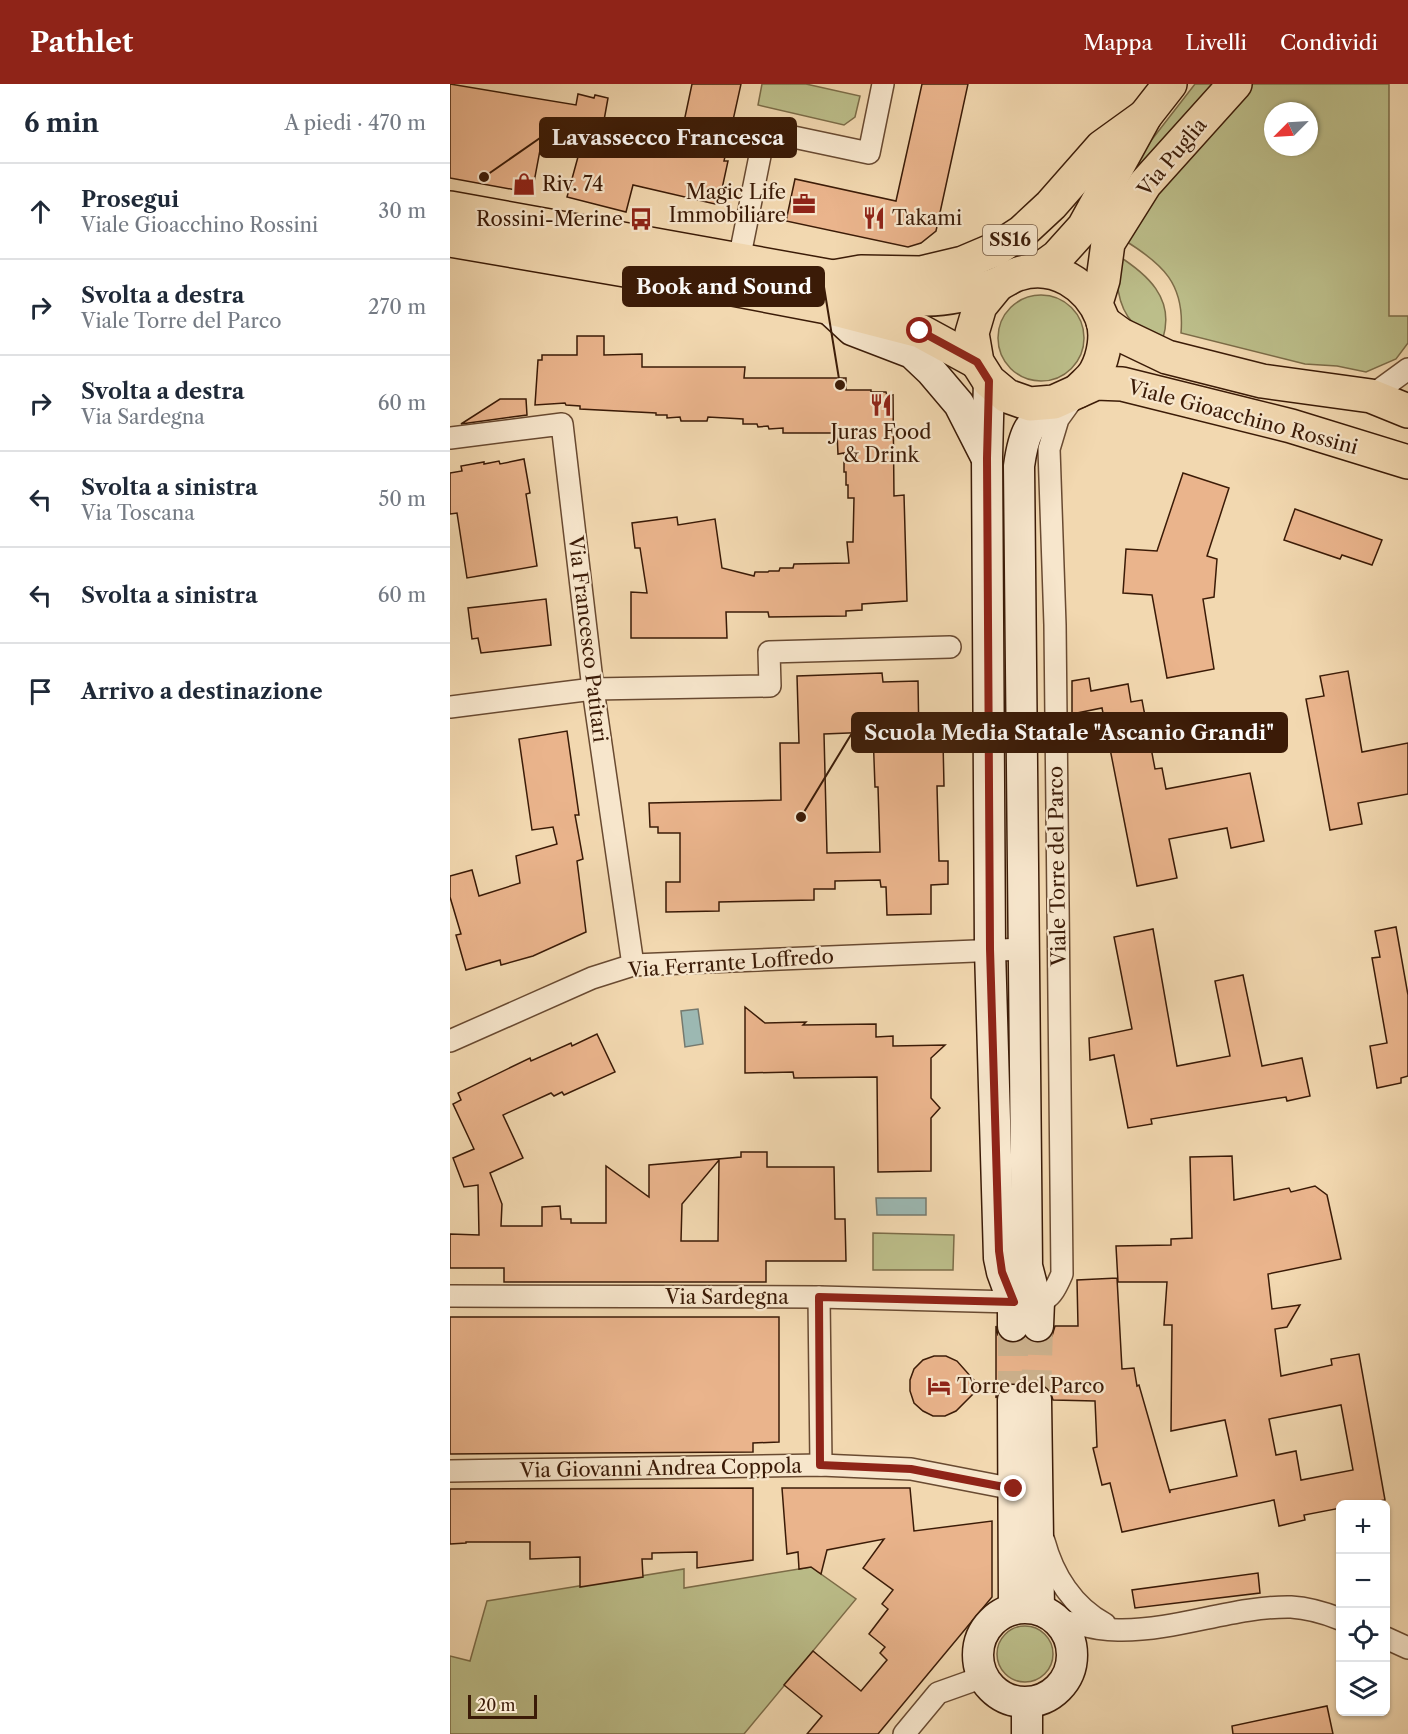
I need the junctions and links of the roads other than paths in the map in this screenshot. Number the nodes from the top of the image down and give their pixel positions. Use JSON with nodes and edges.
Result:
{"nodes":[{"id":1,"x":883,"y":84,"type":"edge"},
{"id":2,"x":1235,"y":84,"type":"edge"},
{"id":3,"x":1162,"y":94,"type":"edge"},
{"id":4,"x":450,"y":208,"type":"edge"},
{"id":5,"x":450,"y":240,"type":"edge"},
{"id":6,"x":739,"y":260,"type":"junction"},
{"id":7,"x":1040,"y":270,"type":"junction"},
{"id":8,"x":998,"y":284,"type":"junction"},
{"id":9,"x":830,"y":292,"type":"junction"},
{"id":10,"x":1099,"y":312,"type":"junction"},
{"id":11,"x":1408,"y":369,"type":"edge"},
{"id":12,"x":983,"y":372,"type":"junction"},
{"id":13,"x":1371,"y":396,"type":"junction"},
{"id":14,"x":1066,"y":397,"type":"junction"},
{"id":15,"x":1408,"y":411,"type":"edge"},
{"id":16,"x":450,"y":438,"type":"edge"},
{"id":17,"x":987,"y":458,"type":"junction"},
{"id":18,"x":1408,"y":462,"type":"edge"},
{"id":19,"x":950,"y":647,"type":"dead end"},
{"id":20,"x":593,"y":689,"type":"junction"},
{"id":21,"x":450,"y":707,"type":"edge"},
{"id":22,"x":990,"y":949,"type":"junction"},
{"id":23,"x":1024,"y":949,"type":"junction"},
{"id":24,"x":633,"y":965,"type":"junction"},
{"id":25,"x":450,"y":1041,"type":"edge"},
{"id":26,"x":450,"y":1296,"type":"edge"},
{"id":27,"x":819,"y":1297,"type":"junction"},
{"id":28,"x":1026,"y":1314,"type":"junction"},
{"id":29,"x":820,"y":1465,"type":"junction"},
{"id":30,"x":450,"y":1470,"type":"edge"},
{"id":31,"x":1014,"y":1489,"type":"junction"},
{"id":32,"x":1039,"y":1519,"type":"junction"},
{"id":33,"x":1037,"y":1613,"type":"junction"},
{"id":34,"x":1336,"y":1617,"type":"edge"},
{"id":35,"x":1122,"y":1630,"type":"junction"},
{"id":36,"x":1390,"y":1640,"type":"edge"},
{"id":37,"x":1408,"y":1648,"type":"edge"},
{"id":38,"x":983,"y":1677,"type":"junction"},
{"id":39,"x":1027,"y":1703,"type":"junction"},
{"id":40,"x":904,"y":1734,"type":"edge"},
{"id":41,"x":1027,"y":1734,"type":"edge"}],
"edges":[{"from":1,"to":6,"type":"street"},
{"from":2,"to":10,"type":"main road","name":"Via Puglia"},
{"from":3,"to":7,"type":"main road","name":"Via Puglia","number":"SS16"},
{"from":3,"to":9,"type":"main road","number":"SS16"},
{"from":4,"to":6,"type":"main road","name":"Viale Gioacchino Rossini"},
{"from":5,"to":9,"type":"main road","name":"Viale Gioacchino Rossini"},
{"from":6,"to":9,"type":"main road","name":"Viale Gioacchino Rossini"},
{"from":7,"to":8,"type":"main road","name":"Viale Gioacchino Rossini"},
{"from":7,"to":10,"type":"main road","name":"Viale Gioacchino Rossini"},
{"from":8,"to":9,"type":"main road","name":"Viale Gioacchino Rossini"},
{"from":8,"to":12,"type":"main road","name":"Viale Gioacchino Rossini"},
{"from":9,"to":12,"type":"main road","name":"Viale Gioacchino Rossini"},
{"from":9,"to":17,"type":"street"},
{"from":10,"to":13,"type":"main road","name":"Viale Gioacchino Rossini"},
{"from":10,"to":14,"type":"main road"},
{"from":11,"to":13,"type":"street"},
{"from":12,"to":14,"type":"main road","name":"Viale Gioacchino Rossini"},
{"from":12,"to":17,"type":"street"},
{"from":13,"to":15,"type":"main road","name":"Viale Gioacchino Rossini"},
{"from":14,"to":18,"type":"main road","name":"Viale Gioacchino Rossini"},
{"from":14,"to":23,"type":"street","name":"Viale Torre del Parco"},
{"from":14,"to":28,"type":"street","name":"Viale Torre del Parco"},
{"from":16,"to":20,"type":"street","name":"Via Francesco Patitari"},
{"from":17,"to":22,"type":"street"},
{"from":19,"to":20,"type":"street"},
{"from":20,"to":21,"type":"street"},
{"from":20,"to":24,"type":"street","name":"Via Francesco Patitari"},
{"from":22,"to":23,"type":"street","name":"Via Ferrante Loffredo"},
{"from":22,"to":24,"type":"street","name":"Via Ferrante Loffredo"},
{"from":22,"to":28,"type":"street"},
{"from":23,"to":28,"type":"street","name":"Viale Torre del Parco"},
{"from":24,"to":25,"type":"street","name":"Via Ferrante Loffredo"},
{"from":26,"to":27,"type":"street","name":"Via Sardegna"},
{"from":27,"to":28,"type":"street","name":"Via Sardegna"},
{"from":27,"to":29,"type":"street"},
{"from":29,"to":30,"type":"street","name":"Via Giovanni Andrea Coppola"},
{"from":29,"to":31,"type":"street","name":"Via Giovanni Andrea Coppola"},
{"from":31,"to":32,"type":"street"},
{"from":31,"to":33,"type":"street"},
{"from":32,"to":33,"type":"street"},
{"from":32,"to":35,"type":"street"},
{"from":33,"to":35,"type":"street"},
{"from":33,"to":38,"type":"street"},
{"from":33,"to":39,"type":"street"},
{"from":34,"to":35,"type":"street"},
{"from":36,"to":37,"type":"street"},
{"from":38,"to":39,"type":"street"},
{"from":38,"to":40,"type":"street"},
{"from":39,"to":41,"type":"street"}]}
